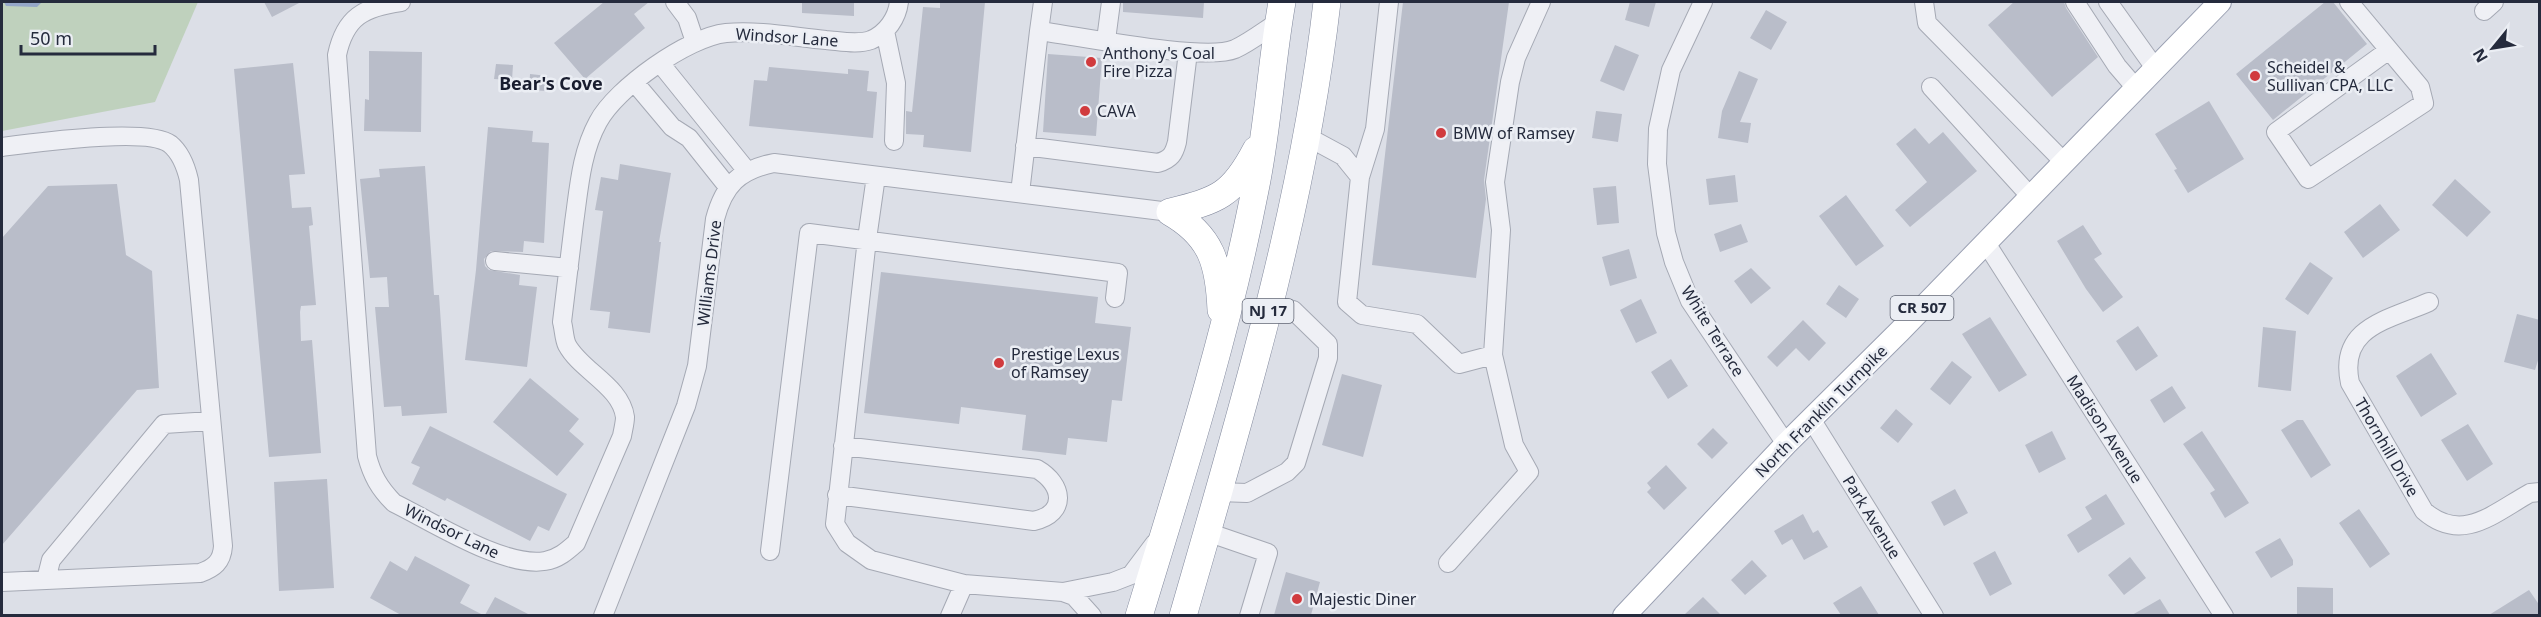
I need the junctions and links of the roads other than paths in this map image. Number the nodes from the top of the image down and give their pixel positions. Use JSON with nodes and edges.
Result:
{"nodes":[{"id":1,"x":401,"y":2,"type":"edge"},
{"id":2,"x":675,"y":2,"type":"edge"},
{"id":3,"x":899,"y":2,"type":"edge"},
{"id":4,"x":1044,"y":2,"type":"edge"},
{"id":5,"x":1111,"y":2,"type":"edge"},
{"id":6,"x":1327,"y":2,"type":"edge"},
{"id":7,"x":1389,"y":2,"type":"edge"},
{"id":8,"x":1541,"y":2,"type":"edge"},
{"id":9,"x":1703,"y":2,"type":"edge"},
{"id":10,"x":1924,"y":2,"type":"edge"},
{"id":11,"x":2075,"y":2,"type":"edge"},
{"id":12,"x":2108,"y":2,"type":"edge"},
{"id":13,"x":2220,"y":2,"type":"edge"},
{"id":14,"x":2349,"y":2,"type":"edge"},
{"id":15,"x":1280,"y":12,"type":"edge"},
{"id":16,"x":885,"y":31,"type":"junction"},
{"id":17,"x":1039,"y":31,"type":"junction"},
{"id":18,"x":1106,"y":40,"type":"junction"},
{"id":19,"x":695,"y":42,"type":"junction"},
{"id":20,"x":2389,"y":50,"type":"junction"},
{"id":21,"x":1188,"y":52,"type":"junction"},
{"id":22,"x":660,"y":63,"type":"junction"},
{"id":23,"x":2155,"y":68,"type":"junction"},
{"id":24,"x":635,"y":82,"type":"junction"},
{"id":25,"x":1931,"y":87,"type":"dead end"},
{"id":26,"x":2135,"y":87,"type":"junction"},
{"id":27,"x":692,"y":102,"type":"junction"},
{"id":28,"x":668,"y":122,"type":"junction"},
{"id":29,"x":1264,"y":133,"type":"junction"},
{"id":30,"x":1306,"y":136,"type":"junction"},
{"id":31,"x":894,"y":141,"type":"dead end"},
{"id":32,"x":1025,"y":146,"type":"junction"},
{"id":33,"x":2,"y":147,"type":"edge"},
{"id":34,"x":2064,"y":162,"type":"junction"},
{"id":35,"x":747,"y":171,"type":"junction"},
{"id":36,"x":876,"y":176,"type":"junction"},
{"id":37,"x":1360,"y":177,"type":"junction"},
{"id":38,"x":728,"y":187,"type":"junction"},
{"id":39,"x":1020,"y":193,"type":"junction"},
{"id":40,"x":2031,"y":197,"type":"junction"},
{"id":41,"x":1170,"y":212,"type":"junction"},
{"id":42,"x":867,"y":239,"type":"junction"},
{"id":43,"x":1986,"y":243,"type":"junction"},
{"id":44,"x":495,"y":261,"type":"dead end"},
{"id":45,"x":569,"y":268,"type":"junction"},
{"id":46,"x":1115,"y":298,"type":"dead end"},
{"id":47,"x":2429,"y":302,"type":"dead end"},
{"id":48,"x":1270,"y":305,"type":"junction"},
{"id":49,"x":1222,"y":331,"type":"junction"},
{"id":50,"x":1493,"y":355,"type":"junction"},
{"id":51,"x":1811,"y":419,"type":"junction"},
{"id":52,"x":211,"y":421,"type":"junction"},
{"id":53,"x":1786,"y":444,"type":"junction"},
{"id":54,"x":843,"y":446,"type":"junction"},
{"id":55,"x":1218,"y":492,"type":"junction"},
{"id":56,"x":2540,"y":492,"type":"edge"},
{"id":57,"x":837,"y":495,"type":"junction"},
{"id":58,"x":1166,"y":527,"type":"junction"},
{"id":59,"x":1207,"y":532,"type":"junction"},
{"id":60,"x":770,"y":551,"type":"dead end"},
{"id":61,"x":1448,"y":563,"type":"dead end"},
{"id":62,"x":46,"y":580,"type":"junction"},
{"id":63,"x":2,"y":582,"type":"edge"},
{"id":64,"x":964,"y":584,"type":"junction"},
{"id":65,"x":1063,"y":592,"type":"junction"},
{"id":66,"x":603,"y":615,"type":"edge"},
{"id":67,"x":950,"y":615,"type":"edge"},
{"id":68,"x":1092,"y":615,"type":"edge"},
{"id":69,"x":1139,"y":615,"type":"edge"},
{"id":70,"x":1183,"y":615,"type":"edge"},
{"id":71,"x":1249,"y":615,"type":"edge"},
{"id":72,"x":1626,"y":615,"type":"edge"},
{"id":73,"x":1934,"y":615,"type":"edge"},
{"id":74,"x":2224,"y":615,"type":"edge"}],
"edges":[{"from":1,"to":45,"type":"street","name":"Windsor Lane"},
{"from":2,"to":19,"type":"street"},
{"from":3,"to":16,"type":"street"},
{"from":4,"to":17,"type":"street"},
{"from":5,"to":18,"type":"street"},
{"from":6,"to":30,"type":"highway","number":"NJ 17"},
{"from":7,"to":37,"type":"street"},
{"from":8,"to":50,"type":"street"},
{"from":9,"to":53,"type":"street","name":"White Terrace"},
{"from":10,"to":34,"type":"street"},
{"from":11,"to":26,"type":"street"},
{"from":12,"to":23,"type":"street"},
{"from":13,"to":23,"type":"main road","name":"North Franklin Turnpike","number":"CR 507"},
{"from":14,"to":20,"type":"street"},
{"from":15,"to":21,"type":"street"},
{"from":15,"to":29,"type":"highway","number":"NJ 17"},
{"from":16,"to":19,"type":"street","name":"Windsor Lane"},
{"from":16,"to":31,"type":"street"},
{"from":17,"to":18,"type":"street"},
{"from":17,"to":32,"type":"street"},
{"from":18,"to":21,"type":"street"},
{"from":19,"to":22,"type":"street","name":"Windsor Lane"},
{"from":20,"to":20,"type":"street"},
{"from":21,"to":32,"type":"street"},
{"from":22,"to":24,"type":"street","name":"Windsor Lane"},
{"from":22,"to":27,"type":"street"},
{"from":23,"to":26,"type":"main road","name":"North Franklin Turnpike","number":"CR 507"},
{"from":24,"to":28,"type":"street"},
{"from":24,"to":45,"type":"street","name":"Windsor Lane"},
{"from":25,"to":40,"type":"street"},
{"from":26,"to":34,"type":"main road","name":"North Franklin Turnpike","number":"CR 507"},
{"from":27,"to":28,"type":"street"},
{"from":27,"to":35,"type":"street"},
{"from":28,"to":38,"type":"street"},
{"from":29,"to":41,"type":"highway"},
{"from":29,"to":49,"type":"highway","number":"NJ 17"},
{"from":30,"to":37,"type":"street"},
{"from":30,"to":48,"type":"highway","number":"NJ 17"},
{"from":32,"to":39,"type":"street"},
{"from":33,"to":52,"type":"street"},
{"from":34,"to":40,"type":"main road","name":"North Franklin Turnpike","number":"CR 507"},
{"from":35,"to":36,"type":"street","name":"Williams Drive"},
{"from":35,"to":38,"type":"street","name":"Williams Drive"},
{"from":36,"to":39,"type":"street","name":"Williams Drive"},
{"from":36,"to":42,"type":"street"},
{"from":37,"to":50,"type":"street"},
{"from":38,"to":66,"type":"street","name":"Williams Drive"},
{"from":39,"to":41,"type":"street","name":"Williams Drive"},
{"from":40,"to":43,"type":"main road","name":"North Franklin Turnpike","number":"CR 507"},
{"from":41,"to":49,"type":"highway"},
{"from":42,"to":46,"type":"street"},
{"from":42,"to":54,"type":"street"},
{"from":42,"to":60,"type":"street"},
{"from":43,"to":51,"type":"main road","name":"North Franklin Turnpike","number":"CR 507"},
{"from":43,"to":74,"type":"street","name":"Madison Avenue"},
{"from":44,"to":45,"type":"street"},
{"from":47,"to":56,"type":"street","name":"Thornhill Drive"},
{"from":48,"to":55,"type":"highway","number":"NJ 17"},
{"from":48,"to":55,"type":"street"},
{"from":49,"to":58,"type":"highway","number":"NJ 17"},
{"from":50,"to":61,"type":"street"},
{"from":51,"to":53,"type":"main road","name":"North Franklin Turnpike","number":"CR 507"},
{"from":51,"to":73,"type":"street","name":"Park Avenue"},
{"from":52,"to":62,"type":"street"},
{"from":52,"to":62,"type":"street"},
{"from":53,"to":72,"type":"main road","name":"North Franklin Turnpike","number":"CR 507"},
{"from":54,"to":57,"type":"street"},
{"from":54,"to":57,"type":"street"},
{"from":55,"to":59,"type":"highway","number":"NJ 17"},
{"from":57,"to":64,"type":"street"},
{"from":58,"to":65,"type":"street"},
{"from":58,"to":69,"type":"highway","number":"NJ 17"},
{"from":59,"to":70,"type":"highway","number":"NJ 17"},
{"from":59,"to":71,"type":"street"},
{"from":62,"to":63,"type":"street"},
{"from":64,"to":65,"type":"street"},
{"from":64,"to":67,"type":"street"},
{"from":65,"to":68,"type":"street"}]}
